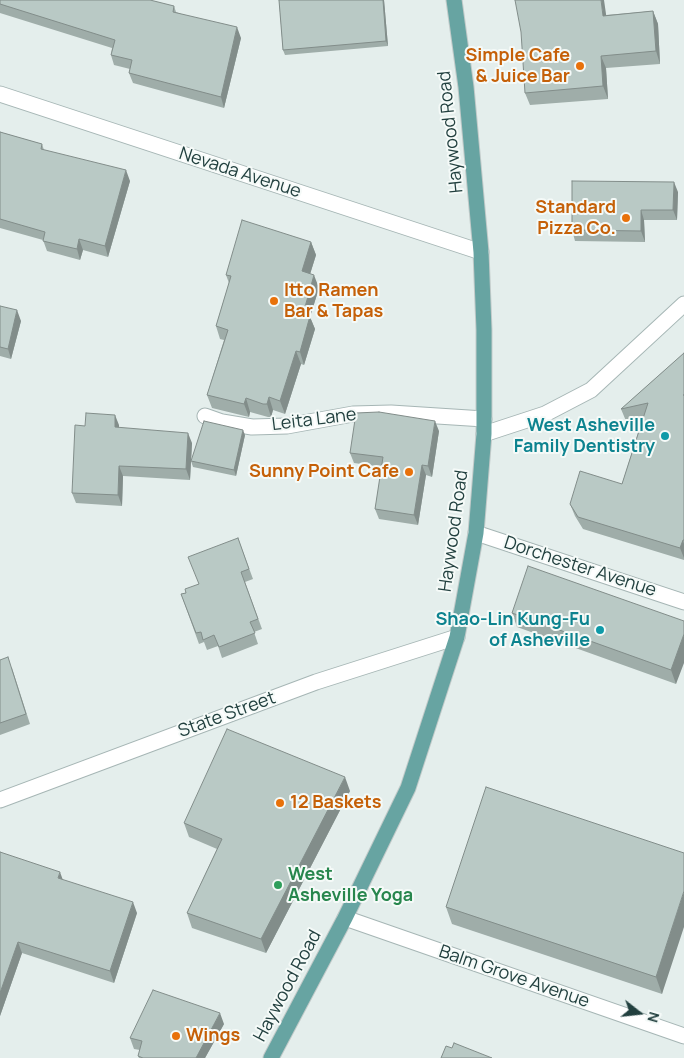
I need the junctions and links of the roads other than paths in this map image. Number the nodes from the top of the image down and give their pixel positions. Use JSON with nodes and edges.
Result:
{"nodes":[{"id":1,"x":454,"y":0,"type":"edge"},
{"id":2,"x":0,"y":94,"type":"edge"},
{"id":3,"x":481,"y":252,"type":"junction"},
{"id":4,"x":684,"y":304,"type":"edge"},
{"id":5,"x":206,"y":416,"type":"edge"},
{"id":6,"x":484,"y":426,"type":"junction"},
{"id":7,"x":476,"y":533,"type":"junction"},
{"id":8,"x":684,"y":602,"type":"edge"},
{"id":9,"x":457,"y":637,"type":"junction"},
{"id":10,"x":0,"y":800,"type":"edge"},
{"id":11,"x":345,"y":918,"type":"junction"},
{"id":12,"x":684,"y":1036,"type":"edge"},
{"id":13,"x":272,"y":1058,"type":"edge"}],
"edges":[{"from":1,"to":3,"type":"main road","name":"Haywood Road"},
{"from":2,"to":3,"type":"street","name":"Nevada Avenue"},
{"from":3,"to":6,"type":"main road","name":"Haywood Road"},
{"from":4,"to":6,"type":"street"},
{"from":5,"to":6,"type":"street","name":"Leita Lane"},
{"from":6,"to":7,"type":"main road","name":"Haywood Road"},
{"from":7,"to":8,"type":"street","name":"Dorchester Avenue"},
{"from":7,"to":9,"type":"main road","name":"Haywood Road"},
{"from":9,"to":10,"type":"street","name":"State Street"},
{"from":9,"to":11,"type":"main road","name":"Haywood Road"},
{"from":11,"to":12,"type":"street","name":"Balm Grove Avenue"},
{"from":11,"to":13,"type":"main road","name":"Haywood Road"}]}
